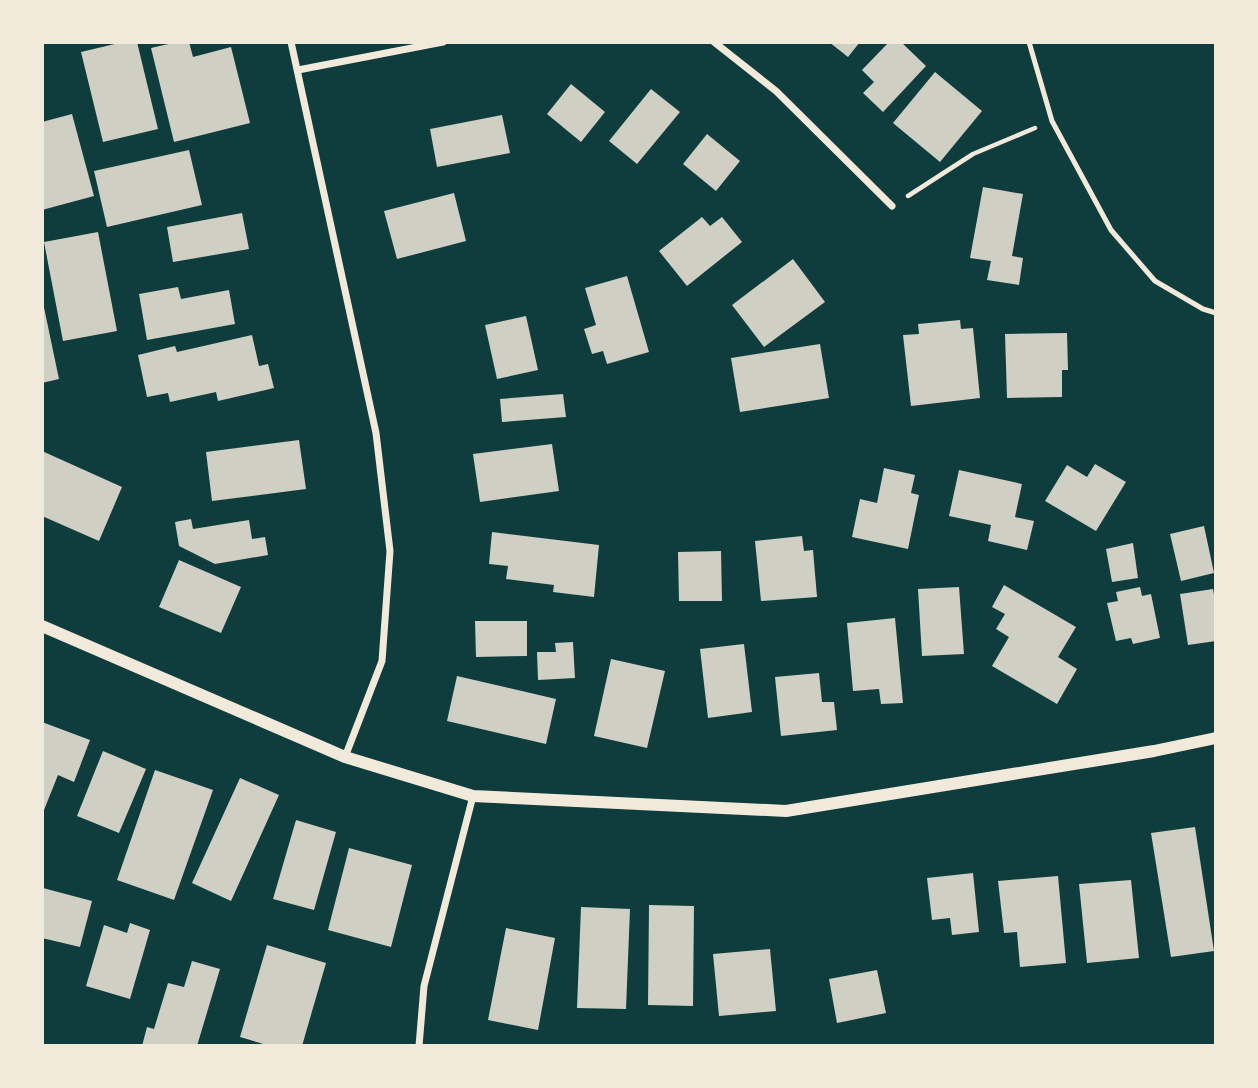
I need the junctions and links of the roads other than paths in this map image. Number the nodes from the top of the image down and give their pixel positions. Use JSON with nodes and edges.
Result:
{"nodes":[{"id":1,"x":291,"y":42,"type":"edge"},
{"id":2,"x":443,"y":42,"type":"edge"},
{"id":3,"x":714,"y":42,"type":"edge"},
{"id":4,"x":1029,"y":42,"type":"edge"},
{"id":5,"x":298,"y":70,"type":"junction"},
{"id":6,"x":892,"y":206,"type":"road end"},
{"id":7,"x":1216,"y":313,"type":"edge"},
{"id":8,"x":42,"y":626,"type":"edge"},
{"id":9,"x":1216,"y":738,"type":"edge"},
{"id":10,"x":345,"y":757,"type":"junction"},
{"id":11,"x":473,"y":796,"type":"junction"},
{"id":12,"x":419,"y":1046,"type":"edge"}],
"edges":[{"from":1,"to":5,"type":"street"},
{"from":2,"to":5,"type":"street"},
{"from":3,"to":6,"type":"street"},
{"from":4,"to":7,"type":"lane"},
{"from":5,"to":10,"type":"street"},
{"from":8,"to":10,"type":"street"},
{"from":9,"to":11,"type":"street"},
{"from":10,"to":11,"type":"street"},
{"from":11,"to":12,"type":"street"}]}
